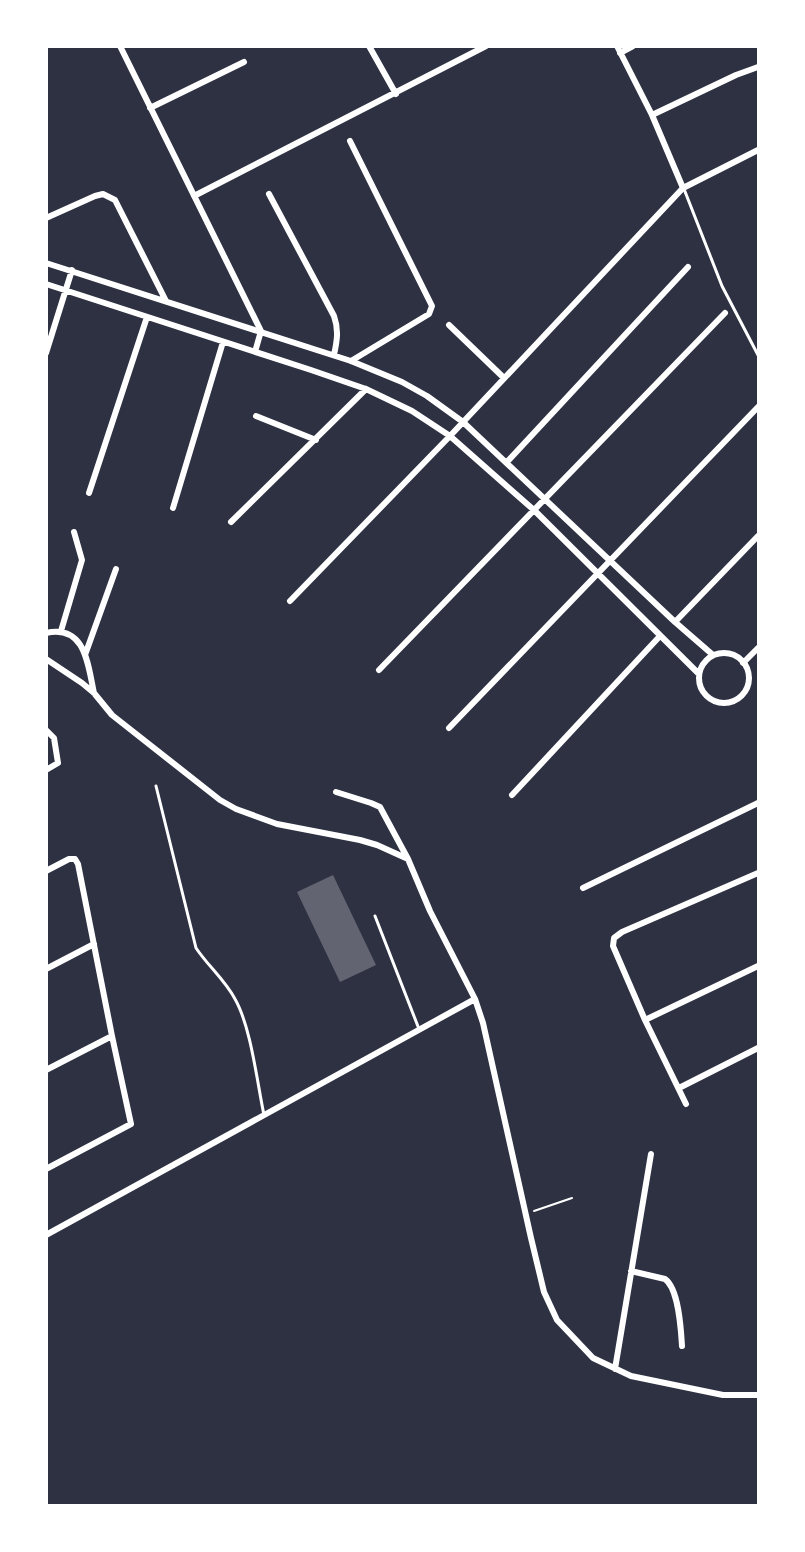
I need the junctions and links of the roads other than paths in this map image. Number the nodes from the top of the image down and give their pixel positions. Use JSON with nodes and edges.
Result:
{"nodes":[{"id":1,"x":120,"y":46,"type":"edge"},
{"id":2,"x":369,"y":46,"type":"edge"},
{"id":3,"x":486,"y":46,"type":"edge"},
{"id":4,"x":633,"y":46,"type":"edge"},
{"id":5,"x":619,"y":50,"type":"edge"},
{"id":6,"x":244,"y":62,"type":"dead end"},
{"id":7,"x":759,"y":67,"type":"edge"},
{"id":8,"x":396,"y":94,"type":"junction"},
{"id":9,"x":150,"y":108,"type":"junction"},
{"id":10,"x":652,"y":115,"type":"junction"},
{"id":11,"x":350,"y":141,"type":"dead end"},
{"id":12,"x":759,"y":150,"type":"edge"},
{"id":13,"x":683,"y":188,"type":"junction"},
{"id":14,"x":269,"y":194,"type":"dead end"},
{"id":15,"x":194,"y":196,"type":"junction"},
{"id":16,"x":46,"y":218,"type":"edge"},
{"id":17,"x":46,"y":263,"type":"edge"},
{"id":18,"x":688,"y":267,"type":"dead end"},
{"id":19,"x":72,"y":270,"type":"junction"},
{"id":20,"x":46,"y":284,"type":"edge"},
{"id":21,"x":66,"y":290,"type":"junction"},
{"id":22,"x":165,"y":301,"type":"junction"},
{"id":23,"x":724,"y":313,"type":"dead end"},
{"id":24,"x":147,"y":317,"type":"junction"},
{"id":25,"x":449,"y":325,"type":"dead end"},
{"id":26,"x":261,"y":331,"type":"junction"},
{"id":27,"x":223,"y":342,"type":"junction"},
{"id":28,"x":255,"y":352,"type":"junction"},
{"id":29,"x":46,"y":353,"type":"edge"},
{"id":30,"x":334,"y":355,"type":"junction"},
{"id":31,"x":759,"y":355,"type":"edge"},
{"id":32,"x":351,"y":361,"type":"junction"},
{"id":33,"x":504,"y":378,"type":"junction"},
{"id":34,"x":366,"y":389,"type":"junction"},
{"id":35,"x":759,"y":406,"type":"edge"},
{"id":36,"x":256,"y":416,"type":"dead end"},
{"id":37,"x":463,"y":422,"type":"junction"},
{"id":38,"x":450,"y":436,"type":"junction"},
{"id":39,"x":316,"y":440,"type":"junction"},
{"id":40,"x":507,"y":462,"type":"junction"},
{"id":41,"x":89,"y":493,"type":"dead end"},
{"id":42,"x":546,"y":499,"type":"junction"},
{"id":43,"x":173,"y":508,"type":"dead end"},
{"id":44,"x":535,"y":511,"type":"junction"},
{"id":45,"x":231,"y":522,"type":"dead end"},
{"id":46,"x":74,"y":532,"type":"dead end"},
{"id":47,"x":759,"y":536,"type":"edge"},
{"id":48,"x":610,"y":560,"type":"junction"},
{"id":49,"x":116,"y":569,"type":"dead end"},
{"id":50,"x":597,"y":574,"type":"junction"},
{"id":51,"x":290,"y":601,"type":"dead end"},
{"id":52,"x":675,"y":622,"type":"junction"},
{"id":53,"x":61,"y":632,"type":"junction"},
{"id":54,"x":46,"y":633,"type":"edge"},
{"id":55,"x":660,"y":636,"type":"junction"},
{"id":56,"x":759,"y":648,"type":"edge"},
{"id":57,"x":85,"y":655,"type":"junction"},
{"id":58,"x":713,"y":655,"type":"junction"},
{"id":59,"x":46,"y":659,"type":"edge"},
{"id":60,"x":743,"y":663,"type":"junction"},
{"id":61,"x":379,"y":670,"type":"dead end"},
{"id":62,"x":699,"y":674,"type":"junction"},
{"id":63,"x":94,"y":693,"type":"junction"},
{"id":64,"x":449,"y":728,"type":"dead end"},
{"id":65,"x":46,"y":730,"type":"edge"},
{"id":66,"x":46,"y":770,"type":"edge"},
{"id":67,"x":156,"y":786,"type":"dead end"},
{"id":68,"x":336,"y":792,"type":"dead end"},
{"id":69,"x":512,"y":795,"type":"dead end"},
{"id":70,"x":759,"y":803,"type":"edge"},
{"id":71,"x":408,"y":859,"type":"junction"},
{"id":72,"x":46,"y":871,"type":"edge"},
{"id":73,"x":759,"y":873,"type":"edge"},
{"id":74,"x":583,"y":888,"type":"dead end"},
{"id":75,"x":375,"y":916,"type":"dead end"},
{"id":76,"x":94,"y":944,"type":"junction"},
{"id":77,"x":759,"y":966,"type":"edge"},
{"id":78,"x":46,"y":969,"type":"edge"},
{"id":79,"x":475,"y":999,"type":"junction"},
{"id":80,"x":645,"y":1020,"type":"junction"},
{"id":81,"x":420,"y":1029,"type":"junction"},
{"id":82,"x":112,"y":1036,"type":"junction"},
{"id":83,"x":759,"y":1048,"type":"edge"},
{"id":84,"x":46,"y":1070,"type":"edge"},
{"id":85,"x":679,"y":1088,"type":"junction"},
{"id":86,"x":686,"y":1104,"type":"dead end"},
{"id":87,"x":264,"y":1115,"type":"junction"},
{"id":88,"x":651,"y":1154,"type":"dead end"},
{"id":89,"x":46,"y":1170,"type":"edge"},
{"id":90,"x":46,"y":1235,"type":"edge"},
{"id":91,"x":631,"y":1271,"type":"junction"},
{"id":92,"x":682,"y":1346,"type":"dead end"},
{"id":93,"x":615,"y":1369,"type":"junction"},
{"id":94,"x":759,"y":1395,"type":"edge"}],
"edges":[{"from":1,"to":9,"type":"street"},
{"from":2,"to":8,"type":"street"},
{"from":3,"to":8,"type":"street"},
{"from":4,"to":5,"type":"street"},
{"from":5,"to":10,"type":"street"},
{"from":6,"to":9,"type":"street"},
{"from":7,"to":10,"type":"street"},
{"from":8,"to":15,"type":"street"},
{"from":9,"to":15,"type":"street"},
{"from":10,"to":13,"type":"street"},
{"from":11,"to":32,"type":"street"},
{"from":12,"to":13,"type":"street"},
{"from":13,"to":31,"type":"lane"},
{"from":13,"to":33,"type":"street"},
{"from":14,"to":30,"type":"street"},
{"from":15,"to":26,"type":"street"},
{"from":16,"to":22,"type":"street"},
{"from":17,"to":19,"type":"street"},
{"from":18,"to":40,"type":"street"},
{"from":19,"to":21,"type":"street"},
{"from":19,"to":22,"type":"street"},
{"from":20,"to":21,"type":"street"},
{"from":21,"to":24,"type":"street"},
{"from":21,"to":29,"type":"street"},
{"from":22,"to":26,"type":"street"},
{"from":23,"to":42,"type":"street"},
{"from":24,"to":27,"type":"street"},
{"from":24,"to":41,"type":"street"},
{"from":25,"to":33,"type":"street"},
{"from":26,"to":28,"type":"street"},
{"from":26,"to":30,"type":"street"},
{"from":27,"to":28,"type":"street"},
{"from":27,"to":43,"type":"street"},
{"from":28,"to":34,"type":"street"},
{"from":30,"to":32,"type":"street"},
{"from":32,"to":37,"type":"street"},
{"from":33,"to":37,"type":"street"},
{"from":34,"to":38,"type":"street"},
{"from":34,"to":39,"type":"street"},
{"from":35,"to":48,"type":"street"},
{"from":36,"to":39,"type":"street"},
{"from":37,"to":38,"type":"street"},
{"from":37,"to":40,"type":"street"},
{"from":38,"to":44,"type":"street"},
{"from":38,"to":51,"type":"street"},
{"from":39,"to":45,"type":"street"},
{"from":40,"to":42,"type":"street"},
{"from":42,"to":44,"type":"street"},
{"from":42,"to":48,"type":"street"},
{"from":44,"to":50,"type":"street"},
{"from":44,"to":61,"type":"street"},
{"from":46,"to":53,"type":"street"},
{"from":47,"to":52,"type":"street"},
{"from":48,"to":50,"type":"street"},
{"from":48,"to":52,"type":"street"},
{"from":49,"to":57,"type":"street"},
{"from":50,"to":55,"type":"street"},
{"from":50,"to":64,"type":"street"},
{"from":52,"to":58,"type":"street"},
{"from":53,"to":54,"type":"street"},
{"from":53,"to":57,"type":"street"},
{"from":55,"to":62,"type":"street"},
{"from":55,"to":69,"type":"street"},
{"from":56,"to":60,"type":"street"},
{"from":57,"to":63,"type":"street"},
{"from":58,"to":60,"type":"street"},
{"from":58,"to":62,"type":"street"},
{"from":59,"to":63,"type":"street"},
{"from":60,"to":62,"type":"street"},
{"from":63,"to":71,"type":"street"},
{"from":65,"to":66,"type":"street"},
{"from":67,"to":87,"type":"lane"},
{"from":68,"to":71,"type":"street"},
{"from":70,"to":74,"type":"street"},
{"from":71,"to":79,"type":"street"},
{"from":72,"to":76,"type":"street"},
{"from":73,"to":80,"type":"street"},
{"from":75,"to":81,"type":"lane"},
{"from":76,"to":78,"type":"street"},
{"from":76,"to":82,"type":"street"},
{"from":77,"to":80,"type":"street"},
{"from":79,"to":81,"type":"street"},
{"from":79,"to":93,"type":"street"},
{"from":80,"to":85,"type":"street"},
{"from":81,"to":87,"type":"street"},
{"from":82,"to":84,"type":"street"},
{"from":82,"to":89,"type":"street"},
{"from":83,"to":85,"type":"street"},
{"from":85,"to":86,"type":"street"},
{"from":87,"to":90,"type":"street"},
{"from":88,"to":91,"type":"street"},
{"from":91,"to":92,"type":"street"},
{"from":91,"to":93,"type":"street"},
{"from":93,"to":94,"type":"street"}]}
